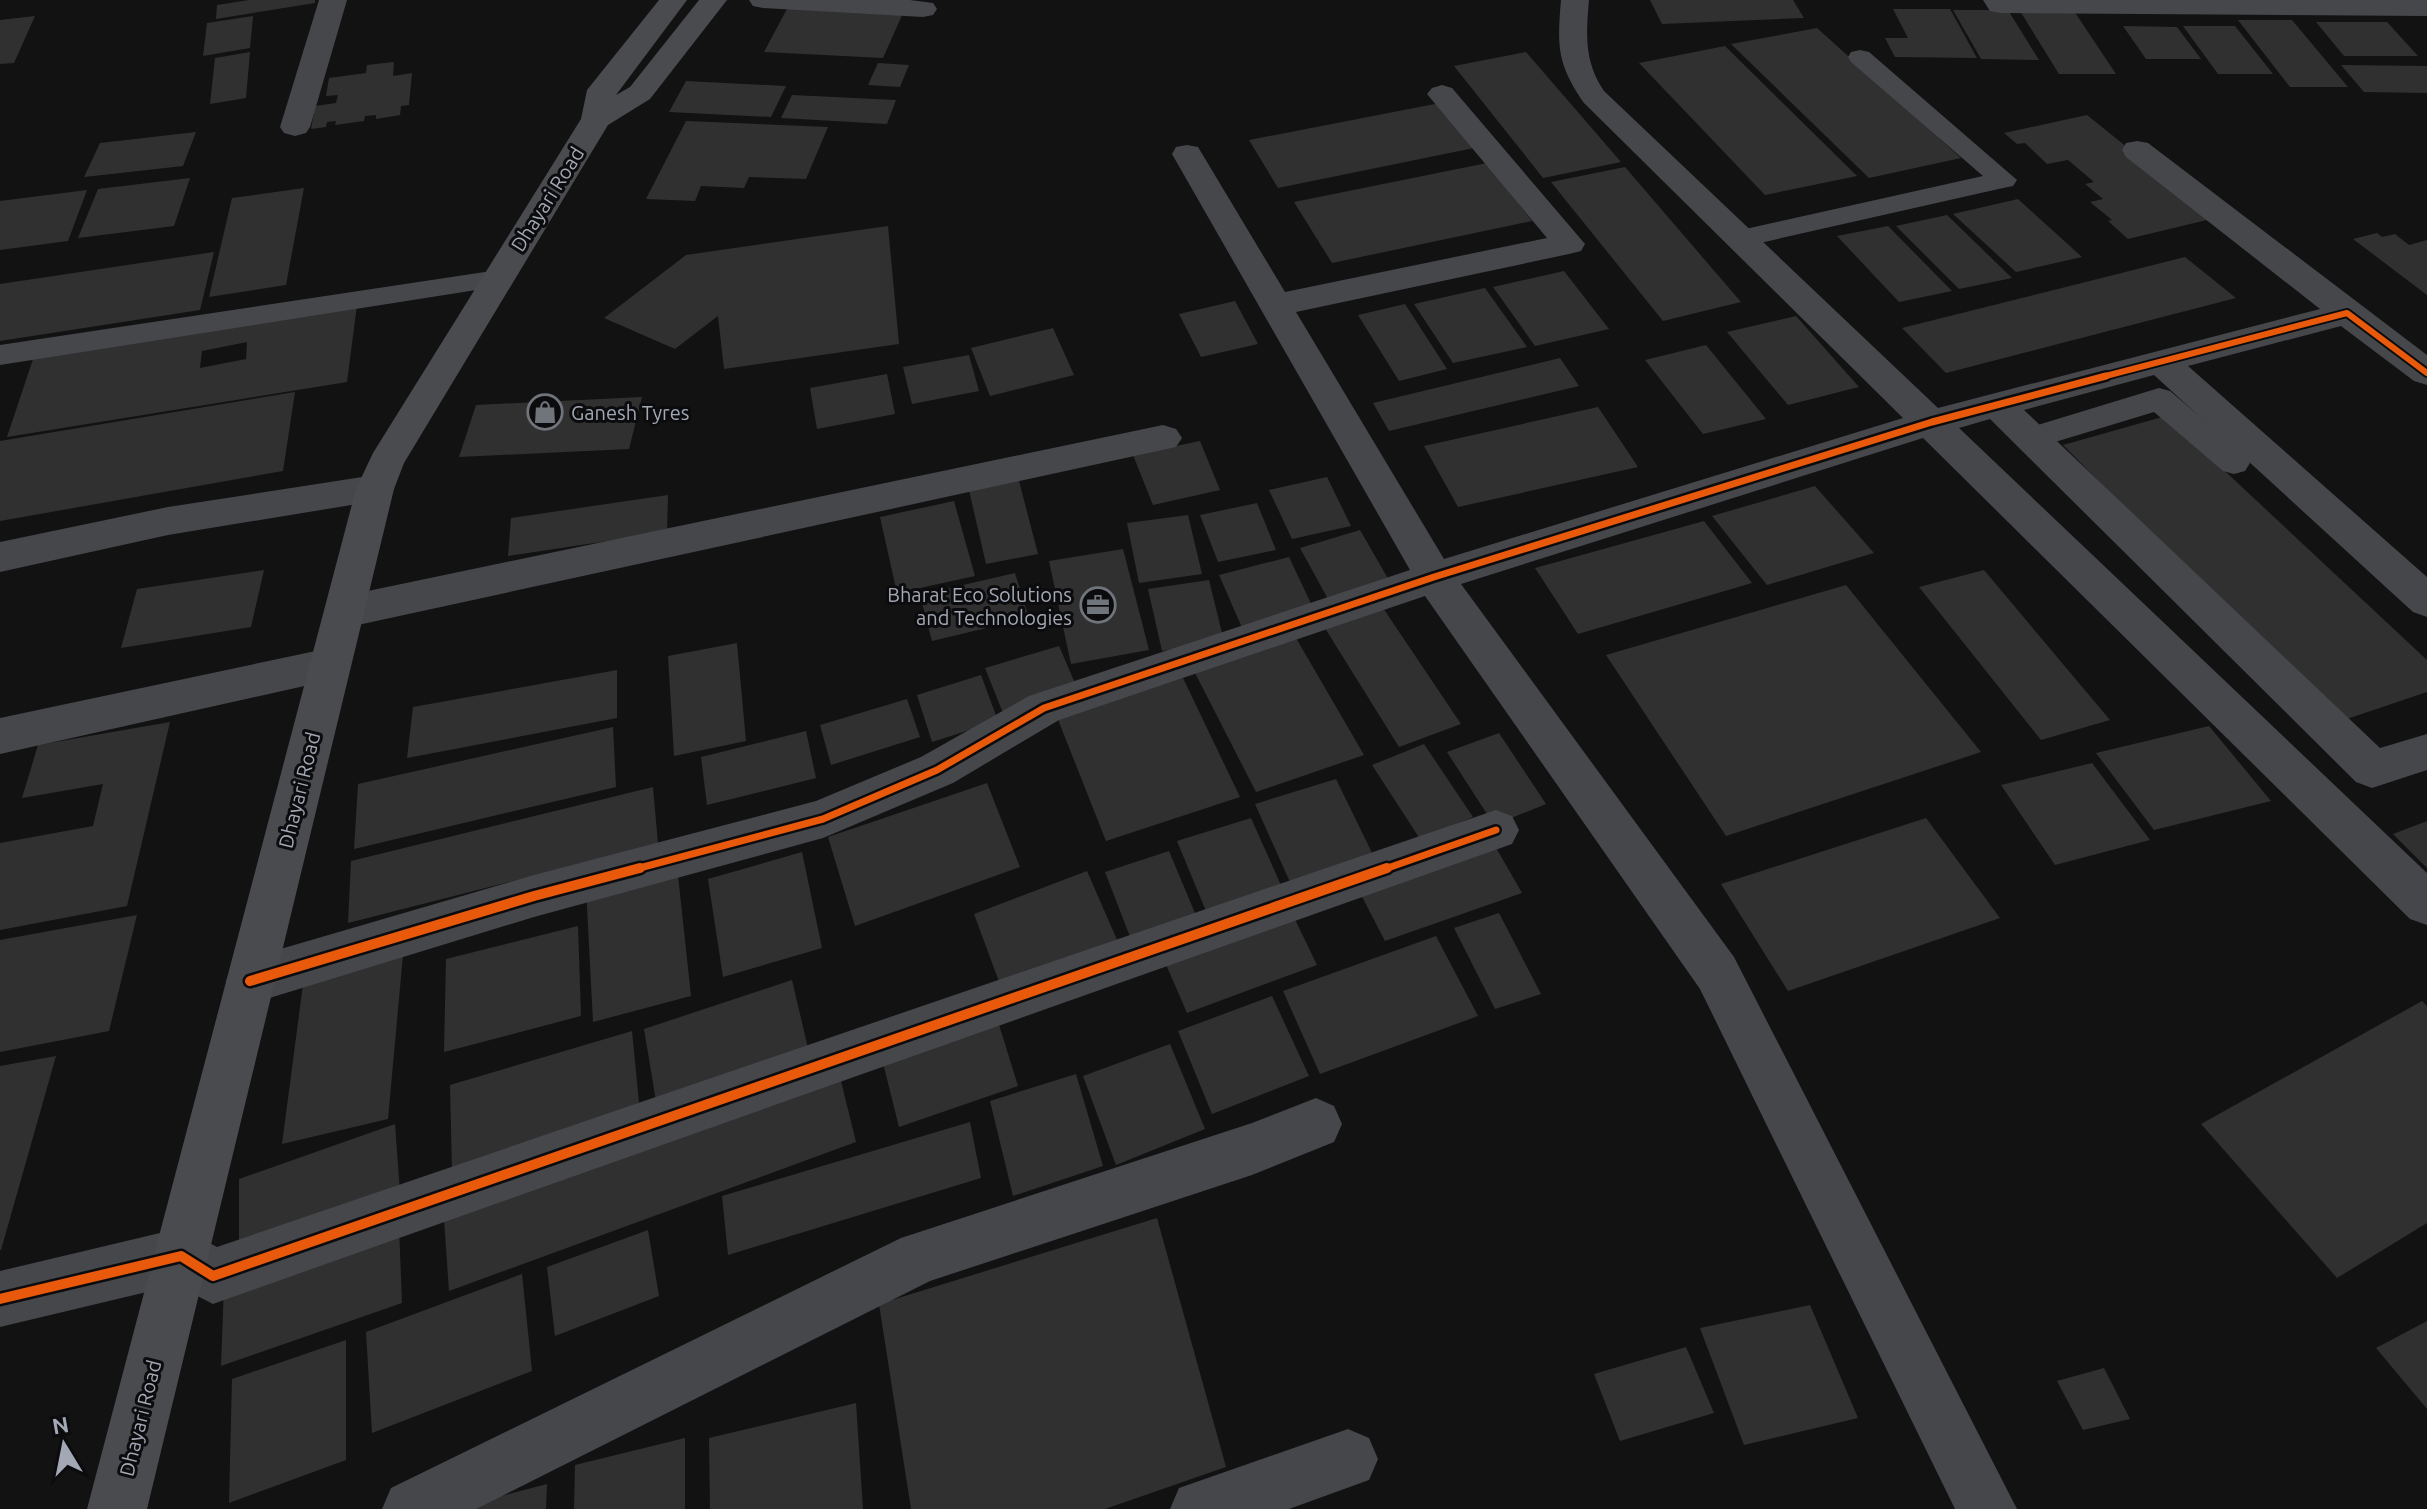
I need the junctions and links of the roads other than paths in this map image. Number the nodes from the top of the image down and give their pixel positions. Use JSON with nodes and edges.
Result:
{"nodes":[{"id":1,"x":333,"y":0,"type":"edge"},
{"id":2,"x":673,"y":0,"type":"edge"},
{"id":3,"x":713,"y":0,"type":"edge"},
{"id":4,"x":763,"y":0,"type":"edge"},
{"id":5,"x":1575,"y":0,"type":"edge"},
{"id":6,"x":1997,"y":0,"type":"edge"},
{"id":7,"x":2388,"y":3,"type":"edge"},
{"id":8,"x":2427,"y":8,"type":"edge"},
{"id":9,"x":923,"y":9,"type":"dead end"},
{"id":10,"x":2427,"y":36,"type":"edge"},
{"id":11,"x":1860,"y":57,"type":"dead end"},
{"id":12,"x":1442,"y":94,"type":"dead end"},
{"id":13,"x":596,"y":119,"type":"junction"},
{"id":14,"x":295,"y":127,"type":"dead end"},
{"id":15,"x":2137,"y":150,"type":"dead end"},
{"id":16,"x":1187,"y":154,"type":"dead end"},
{"id":17,"x":1742,"y":238,"type":"junction"},
{"id":18,"x":498,"y":279,"type":"junction"},
{"id":19,"x":1277,"y":305,"type":"junction"},
{"id":20,"x":2347,"y":313,"type":"junction"},
{"id":21,"x":0,"y":355,"type":"edge"},
{"id":22,"x":2161,"y":362,"type":"junction"},
{"id":23,"x":2427,"y":373,"type":"edge"},
{"id":24,"x":1997,"y":405,"type":"junction"},
{"id":25,"x":1932,"y":422,"type":"junction"},
{"id":26,"x":1163,"y":438,"type":"dead end"},
{"id":27,"x":2032,"y":438,"type":"junction"},
{"id":28,"x":2234,"y":463,"type":"dead end"},
{"id":29,"x":375,"y":489,"type":"junction"},
{"id":30,"x":0,"y":557,"type":"edge"},
{"id":31,"x":1434,"y":577,"type":"junction"},
{"id":32,"x":2427,"y":601,"type":"edge"},
{"id":33,"x":344,"y":612,"type":"junction"},
{"id":34,"x":330,"y":665,"type":"junction"},
{"id":35,"x":0,"y":736,"type":"edge"},
{"id":36,"x":2427,"y":752,"type":"edge"},
{"id":37,"x":1496,"y":830,"type":"dead end"},
{"id":38,"x":2427,"y":904,"type":"edge"},
{"id":39,"x":250,"y":981,"type":"junction"},
{"id":40,"x":1316,"y":1124,"type":"dead end"},
{"id":41,"x":181,"y":1256,"type":"junction"},
{"id":42,"x":0,"y":1299,"type":"edge"},
{"id":43,"x":1348,"y":1459,"type":"dead end"},
{"id":44,"x":117,"y":1509,"type":"edge"},
{"id":45,"x":412,"y":1509,"type":"edge"},
{"id":46,"x":1200,"y":1509,"type":"edge"},
{"id":47,"x":1987,"y":1509,"type":"edge"}],
"edges":[{"from":1,"to":14,"type":"street"},
{"from":2,"to":13,"type":"main road","name":"Dhayari Road"},
{"from":3,"to":13,"type":"main road","name":"Dhayari Road"},
{"from":4,"to":9,"type":"street"},
{"from":5,"to":17,"type":"street"},
{"from":6,"to":7,"type":"street"},
{"from":7,"to":8,"type":"street"},
{"from":7,"to":10,"type":"street"},
{"from":11,"to":17,"type":"lane"},
{"from":12,"to":19,"type":"street"},
{"from":13,"to":18,"type":"main road","name":"Dhayari Road"},
{"from":15,"to":20,"type":"street"},
{"from":16,"to":19,"type":"street"},
{"from":17,"to":25,"type":"street"},
{"from":18,"to":21,"type":"lane"},
{"from":18,"to":29,"type":"main road","name":"Dhayari Road"},
{"from":19,"to":31,"type":"street"},
{"from":20,"to":22,"type":"street"},
{"from":20,"to":23,"type":"street"},
{"from":22,"to":24,"type":"street"},
{"from":22,"to":32,"type":"street"},
{"from":24,"to":25,"type":"street"},
{"from":24,"to":27,"type":"street"},
{"from":25,"to":31,"type":"street"},
{"from":25,"to":38,"type":"street"},
{"from":26,"to":33,"type":"street"},
{"from":27,"to":28,"type":"lane"},
{"from":27,"to":36,"type":"street"},
{"from":29,"to":30,"type":"street"},
{"from":29,"to":33,"type":"main road","name":"Dhayari Road"},
{"from":31,"to":39,"type":"street"},
{"from":31,"to":47,"type":"street"},
{"from":33,"to":34,"type":"main road","name":"Dhayari Road"},
{"from":34,"to":35,"type":"street"},
{"from":34,"to":39,"type":"main road","name":"Dhayari Road"},
{"from":37,"to":41,"type":"street"},
{"from":39,"to":41,"type":"main road","name":"Dhayari Road"},
{"from":40,"to":45,"type":"street"},
{"from":41,"to":42,"type":"street"},
{"from":41,"to":44,"type":"main road","name":"Dhayari Road"},
{"from":43,"to":46,"type":"street"}]}
